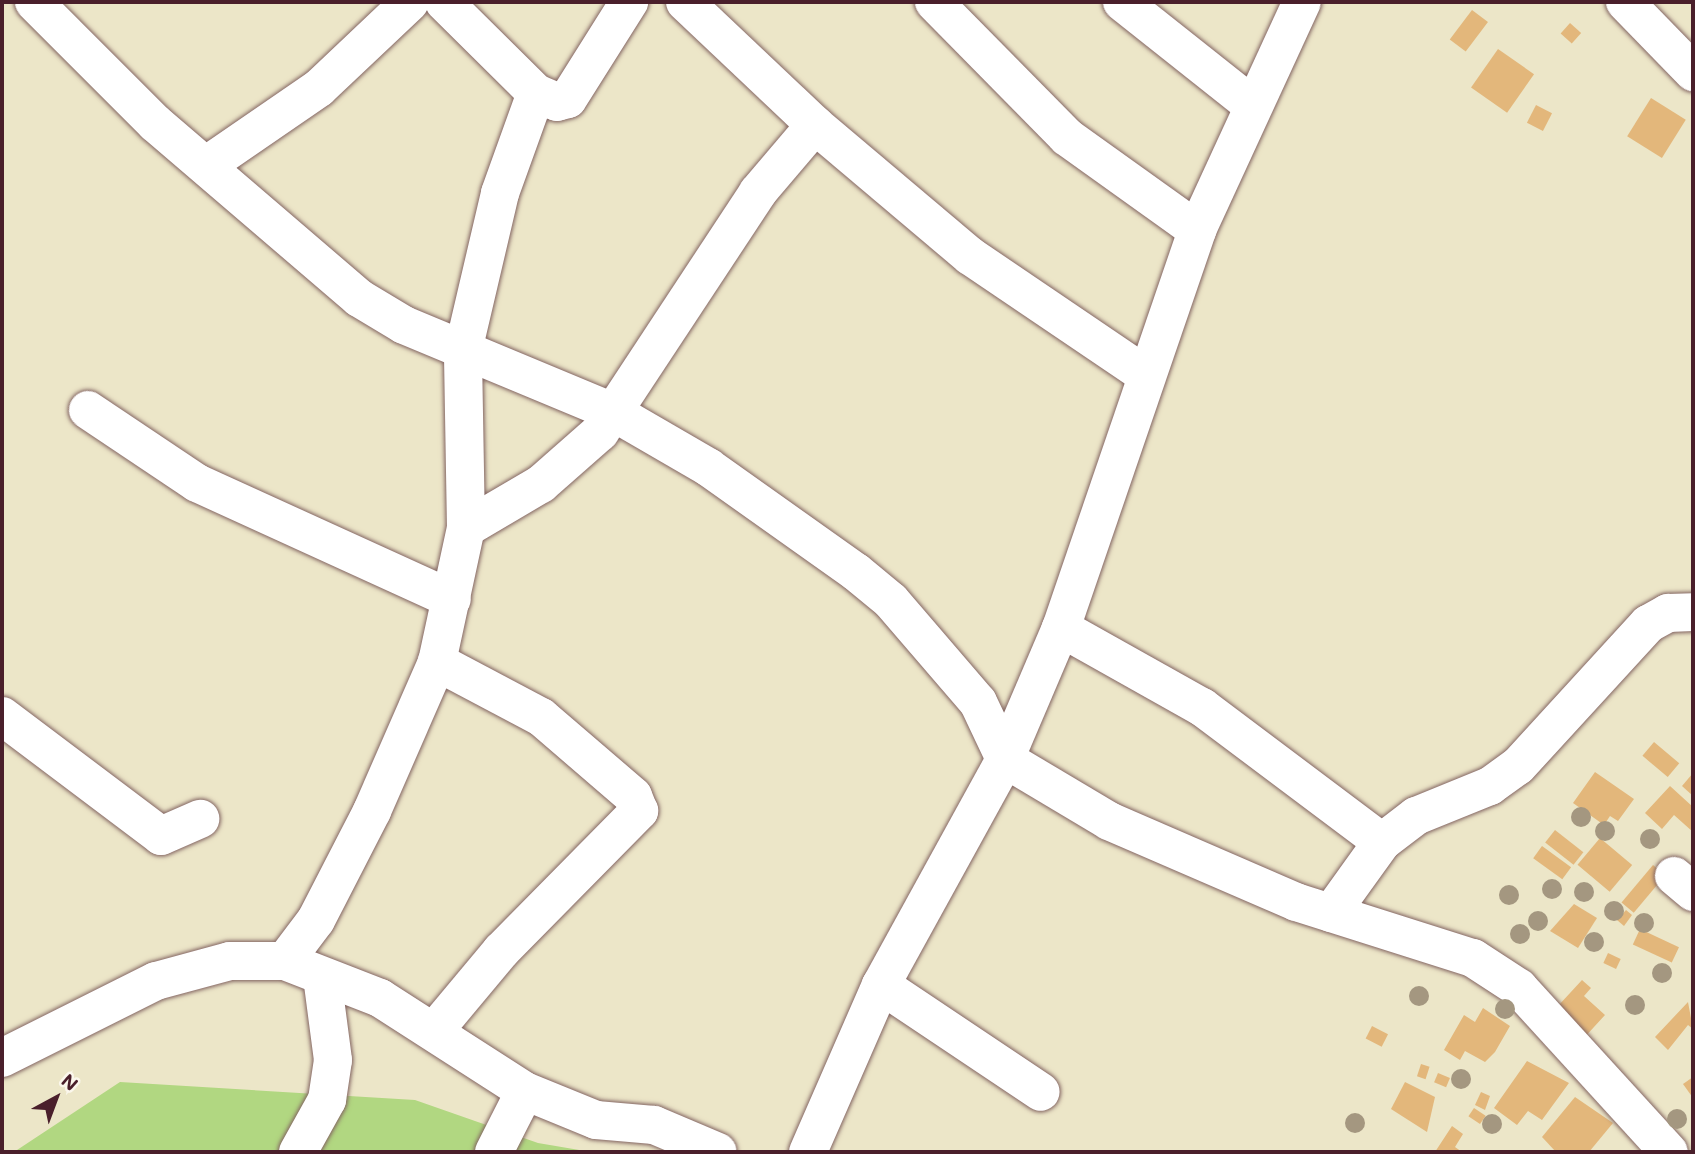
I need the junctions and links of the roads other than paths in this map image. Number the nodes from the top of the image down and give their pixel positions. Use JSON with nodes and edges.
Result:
{"nodes":[{"id":1,"x":34,"y":2,"type":"edge"},
{"id":2,"x":410,"y":2,"type":"edge"},
{"id":3,"x":444,"y":2,"type":"edge"},
{"id":4,"x":629,"y":2,"type":"edge"},
{"id":5,"x":685,"y":2,"type":"edge"},
{"id":6,"x":934,"y":2,"type":"edge"},
{"id":7,"x":1122,"y":2,"type":"edge"},
{"id":8,"x":1302,"y":2,"type":"edge"},
{"id":9,"x":1625,"y":2,"type":"edge"},
{"id":10,"x":1693,"y":72,"type":"edge"},
{"id":11,"x":536,"y":93,"type":"junction"},
{"id":12,"x":1253,"y":106,"type":"junction"},
{"id":13,"x":815,"y":125,"type":"junction"},
{"id":14,"x":207,"y":165,"type":"junction"},
{"id":15,"x":1197,"y":230,"type":"junction"},
{"id":16,"x":463,"y":351,"type":"junction"},
{"id":17,"x":1144,"y":374,"type":"junction"},
{"id":18,"x":88,"y":410,"type":"dead end"},
{"id":19,"x":615,"y":413,"type":"junction"},
{"id":20,"x":466,"y":528,"type":"junction"},
{"id":21,"x":452,"y":599,"type":"junction"},
{"id":22,"x":1693,"y":612,"type":"edge"},
{"id":23,"x":1061,"y":628,"type":"junction"},
{"id":24,"x":437,"y":662,"type":"junction"},
{"id":25,"x":2,"y":716,"type":"edge"},
{"id":26,"x":1005,"y":759,"type":"junction"},
{"id":27,"x":200,"y":819,"type":"dead end"},
{"id":28,"x":1382,"y":842,"type":"junction"},
{"id":29,"x":1331,"y":913,"type":"junction"},
{"id":30,"x":285,"y":961,"type":"junction"},
{"id":31,"x":322,"y":977,"type":"junction"},
{"id":32,"x":881,"y":985,"type":"junction"},
{"id":33,"x":435,"y":1030,"type":"junction"},
{"id":34,"x":2,"y":1058,"type":"edge"},
{"id":35,"x":525,"y":1091,"type":"junction"},
{"id":36,"x":1041,"y":1092,"type":"dead end"},
{"id":37,"x":298,"y":1152,"type":"edge"},
{"id":38,"x":494,"y":1152,"type":"edge"},
{"id":39,"x":718,"y":1152,"type":"edge"},
{"id":40,"x":808,"y":1152,"type":"edge"},
{"id":41,"x":1669,"y":1152,"type":"edge"}],
"edges":[{"from":1,"to":14,"type":"street"},
{"from":2,"to":14,"type":"street"},
{"from":3,"to":11,"type":"street"},
{"from":4,"to":11,"type":"street"},
{"from":5,"to":13,"type":"street"},
{"from":6,"to":15,"type":"street"},
{"from":7,"to":12,"type":"street"},
{"from":8,"to":12,"type":"street"},
{"from":9,"to":10,"type":"street"},
{"from":11,"to":16,"type":"street"},
{"from":12,"to":15,"type":"street"},
{"from":13,"to":17,"type":"street"},
{"from":13,"to":19,"type":"street"},
{"from":14,"to":16,"type":"street"},
{"from":15,"to":17,"type":"street"},
{"from":16,"to":19,"type":"street"},
{"from":16,"to":20,"type":"street"},
{"from":17,"to":23,"type":"street"},
{"from":18,"to":21,"type":"street"},
{"from":19,"to":20,"type":"street"},
{"from":19,"to":26,"type":"street"},
{"from":20,"to":21,"type":"street"},
{"from":21,"to":24,"type":"street"},
{"from":22,"to":28,"type":"street"},
{"from":23,"to":26,"type":"street"},
{"from":23,"to":28,"type":"street"},
{"from":24,"to":30,"type":"street"},
{"from":24,"to":33,"type":"street"},
{"from":25,"to":27,"type":"street"},
{"from":26,"to":29,"type":"street"},
{"from":26,"to":32,"type":"street"},
{"from":28,"to":29,"type":"street"},
{"from":29,"to":41,"type":"street"},
{"from":30,"to":31,"type":"street"},
{"from":30,"to":34,"type":"street"},
{"from":31,"to":33,"type":"street"},
{"from":31,"to":37,"type":"street"},
{"from":32,"to":36,"type":"street"},
{"from":32,"to":40,"type":"street"},
{"from":33,"to":35,"type":"street"},
{"from":35,"to":38,"type":"street"},
{"from":35,"to":39,"type":"street"}]}
